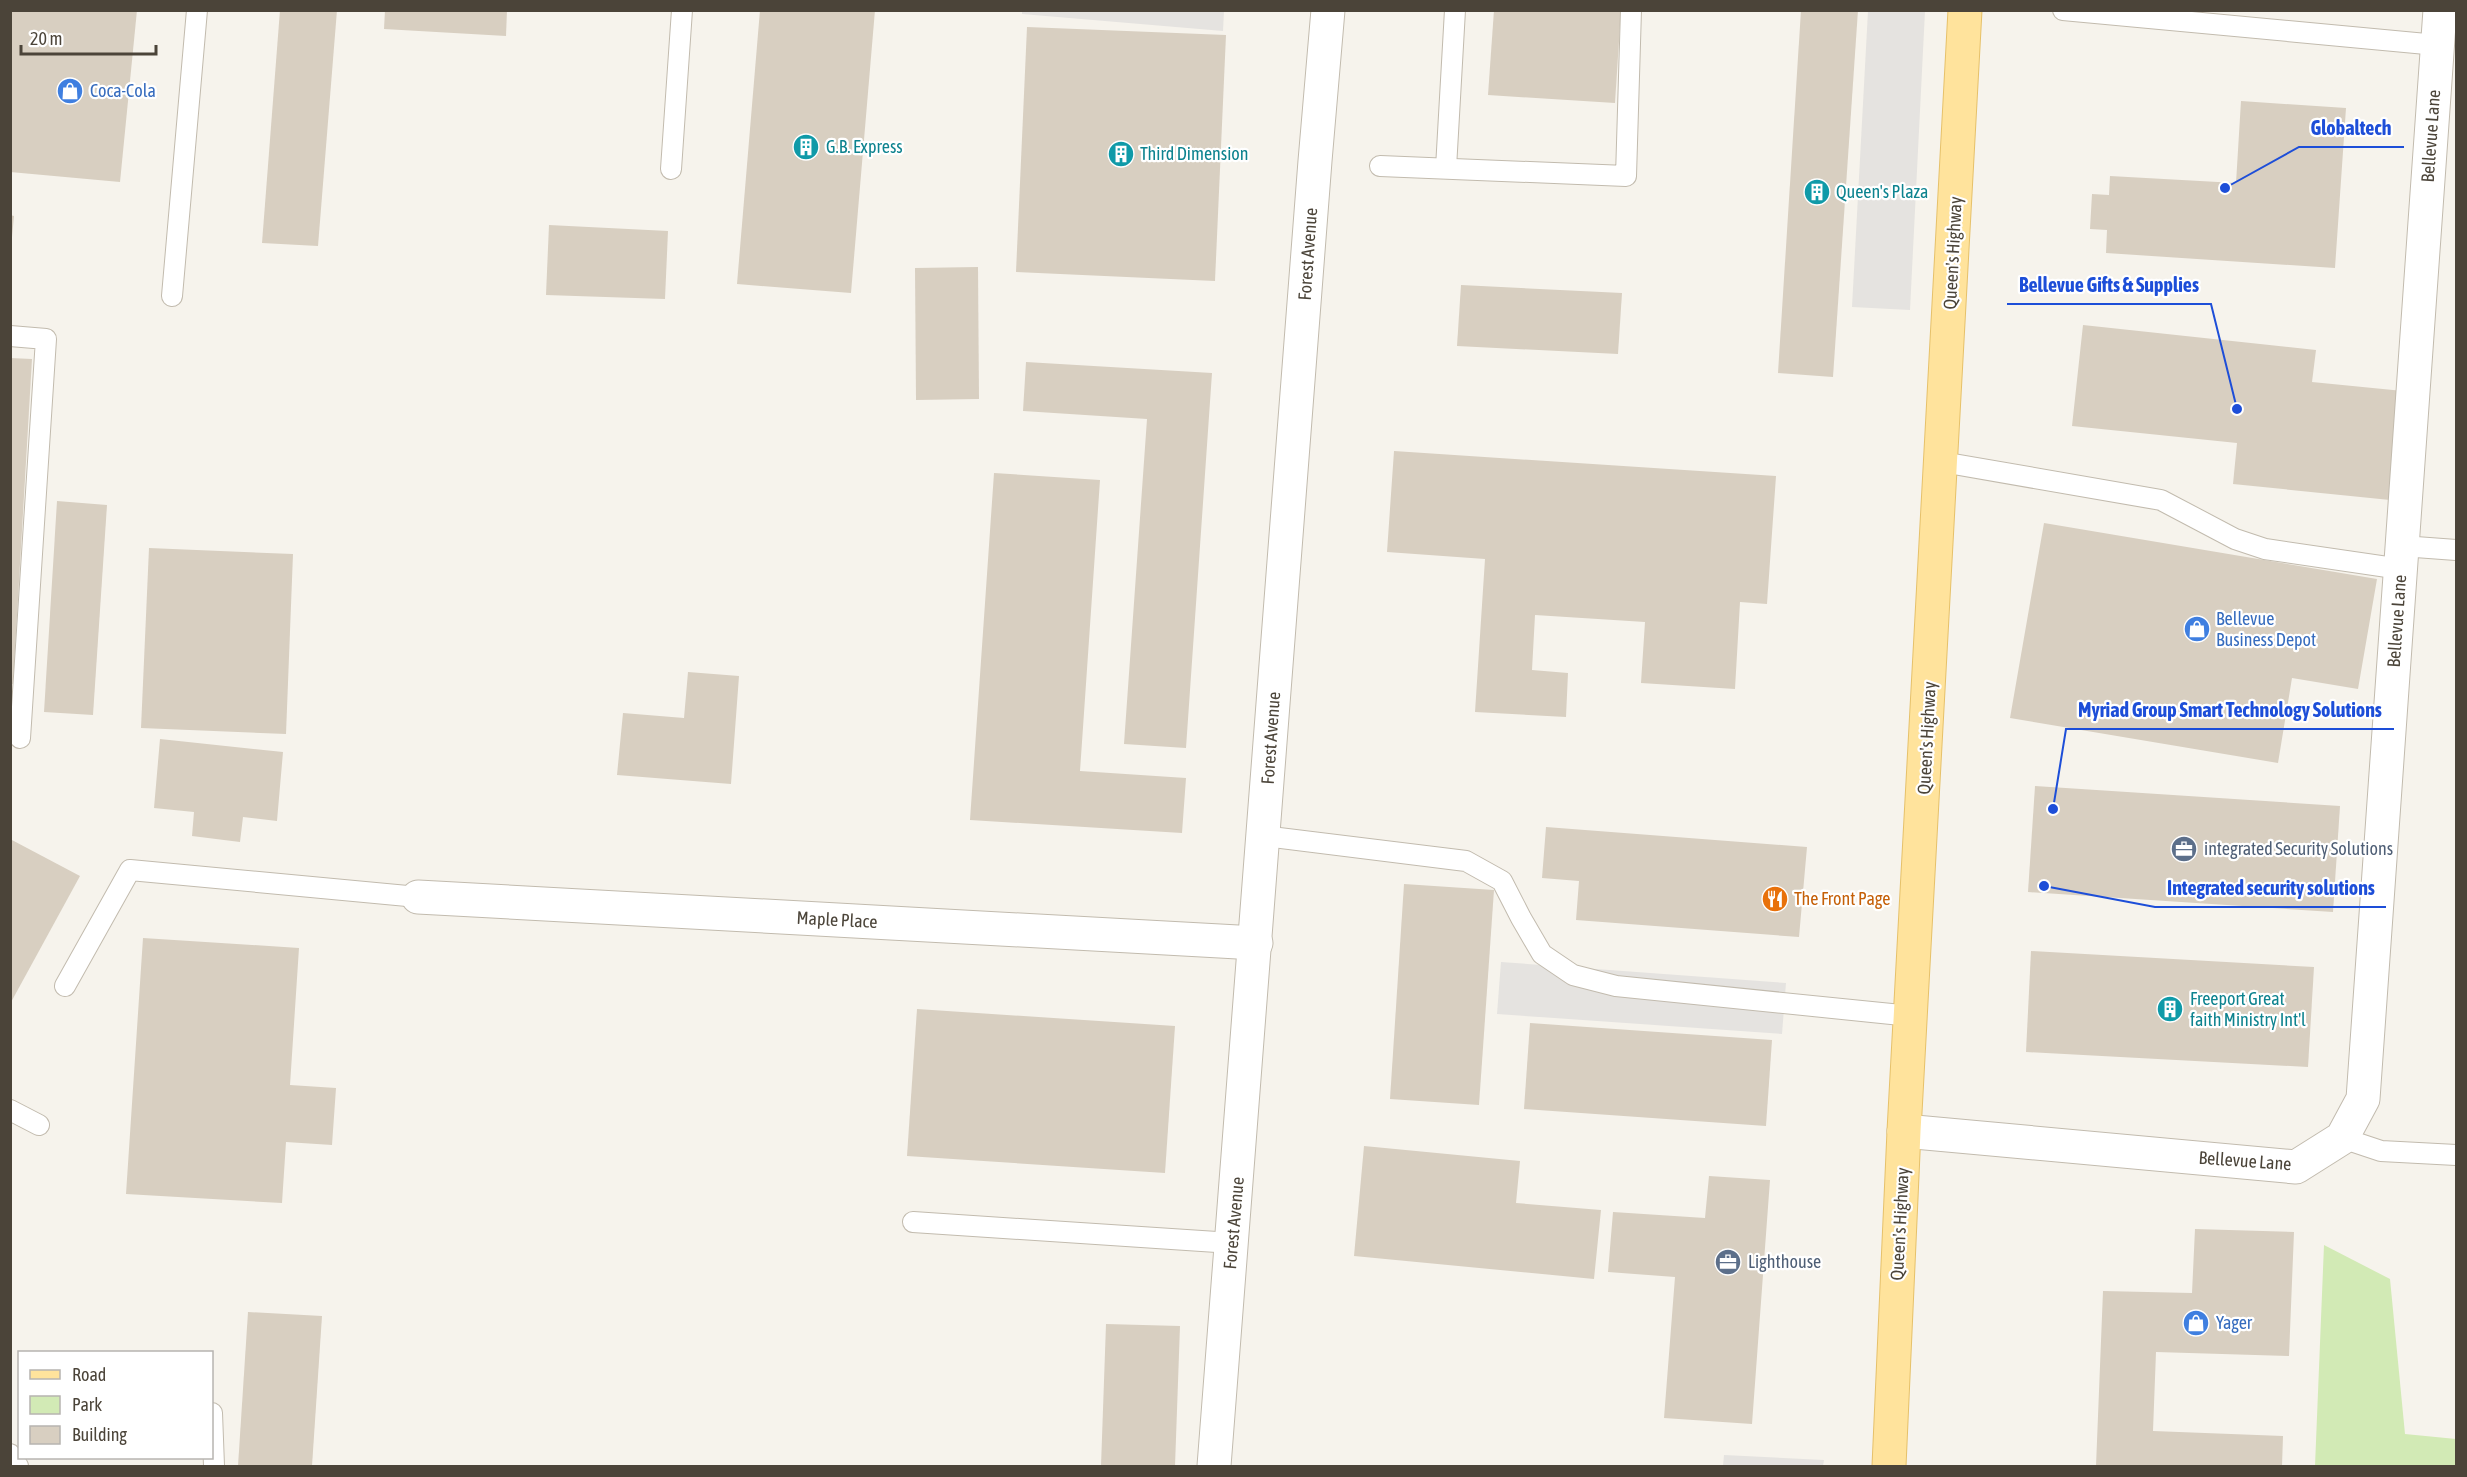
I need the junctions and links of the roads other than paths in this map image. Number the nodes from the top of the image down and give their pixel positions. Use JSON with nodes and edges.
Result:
{"nodes":[{"id":1,"x":197,"y":10,"type":"edge"},
{"id":2,"x":682,"y":10,"type":"edge"},
{"id":3,"x":1329,"y":10,"type":"edge"},
{"id":4,"x":1455,"y":10,"type":"edge"},
{"id":5,"x":1631,"y":10,"type":"edge"},
{"id":6,"x":1965,"y":10,"type":"edge"},
{"id":7,"x":2063,"y":10,"type":"edge"},
{"id":8,"x":2440,"y":10,"type":"edge"},
{"id":9,"x":2443,"y":62,"type":"edge"},
{"id":10,"x":1380,"y":166,"type":"dead end"},
{"id":11,"x":1446,"y":168,"type":"junction"},
{"id":12,"x":671,"y":169,"type":"dead end"},
{"id":13,"x":172,"y":296,"type":"dead end"},
{"id":14,"x":10,"y":336,"type":"edge"},
{"id":15,"x":1942,"y":462,"type":"junction"},
{"id":16,"x":2457,"y":550,"type":"edge"},
{"id":17,"x":2402,"y":557,"type":"junction"},
{"id":18,"x":20,"y":738,"type":"dead end"},
{"id":19,"x":1264,"y":836,"type":"junction"},
{"id":20,"x":418,"y":897,"type":"joint"},
{"id":21,"x":1256,"y":943,"type":"junction"},
{"id":22,"x":65,"y":986,"type":"dead end"},
{"id":23,"x":1911,"y":1016,"type":"junction"},
{"id":24,"x":10,"y":1110,"type":"edge"},
{"id":25,"x":39,"y":1125,"type":"dead end"},
{"id":26,"x":1904,"y":1131,"type":"junction"},
{"id":27,"x":2342,"y":1138,"type":"junction"},
{"id":28,"x":2457,"y":1155,"type":"edge"},
{"id":29,"x":914,"y":1222,"type":"dead end"},
{"id":30,"x":1232,"y":1243,"type":"junction"},
{"id":31,"x":213,"y":1440,"type":"edge"},
{"id":32,"x":10,"y":1454,"type":"edge"},
{"id":33,"x":18,"y":1467,"type":"edge"},
{"id":34,"x":214,"y":1467,"type":"edge"},
{"id":35,"x":1214,"y":1467,"type":"edge"},
{"id":36,"x":1889,"y":1467,"type":"edge"}],
"edges":[{"from":1,"to":13,"type":"lane"},
{"from":2,"to":12,"type":"lane"},
{"from":3,"to":19,"type":"street","name":"Forest Avenue"},
{"from":4,"to":11,"type":"lane"},
{"from":5,"to":11,"type":"lane"},
{"from":6,"to":15,"type":"main road","name":"Queen's Highway"},
{"from":7,"to":9,"type":"lane"},
{"from":8,"to":9,"type":"street","name":"Bellevue Lane"},
{"from":9,"to":17,"type":"street","name":"Bellevue Lane"},
{"from":10,"to":11,"type":"lane"},
{"from":14,"to":18,"type":"lane"},
{"from":15,"to":17,"type":"lane"},
{"from":15,"to":23,"type":"main road","name":"Queen's Highway"},
{"from":16,"to":17,"type":"lane"},
{"from":17,"to":27,"type":"street","name":"Bellevue Lane"},
{"from":19,"to":21,"type":"street","name":"Forest Avenue"},
{"from":19,"to":23,"type":"lane"},
{"from":20,"to":21,"type":"street","name":"Maple Place"},
{"from":20,"to":22,"type":"lane"},
{"from":21,"to":30,"type":"street","name":"Forest Avenue"},
{"from":23,"to":26,"type":"main road","name":"Queen's Highway"},
{"from":24,"to":25,"type":"lane"},
{"from":26,"to":27,"type":"street","name":"Bellevue Lane"},
{"from":26,"to":36,"type":"main road","name":"Queen's Highway"},
{"from":27,"to":28,"type":"lane"},
{"from":29,"to":30,"type":"lane"},
{"from":30,"to":35,"type":"street","name":"Forest Avenue"},
{"from":31,"to":34,"type":"lane"},
{"from":32,"to":33,"type":"lane"}]}
